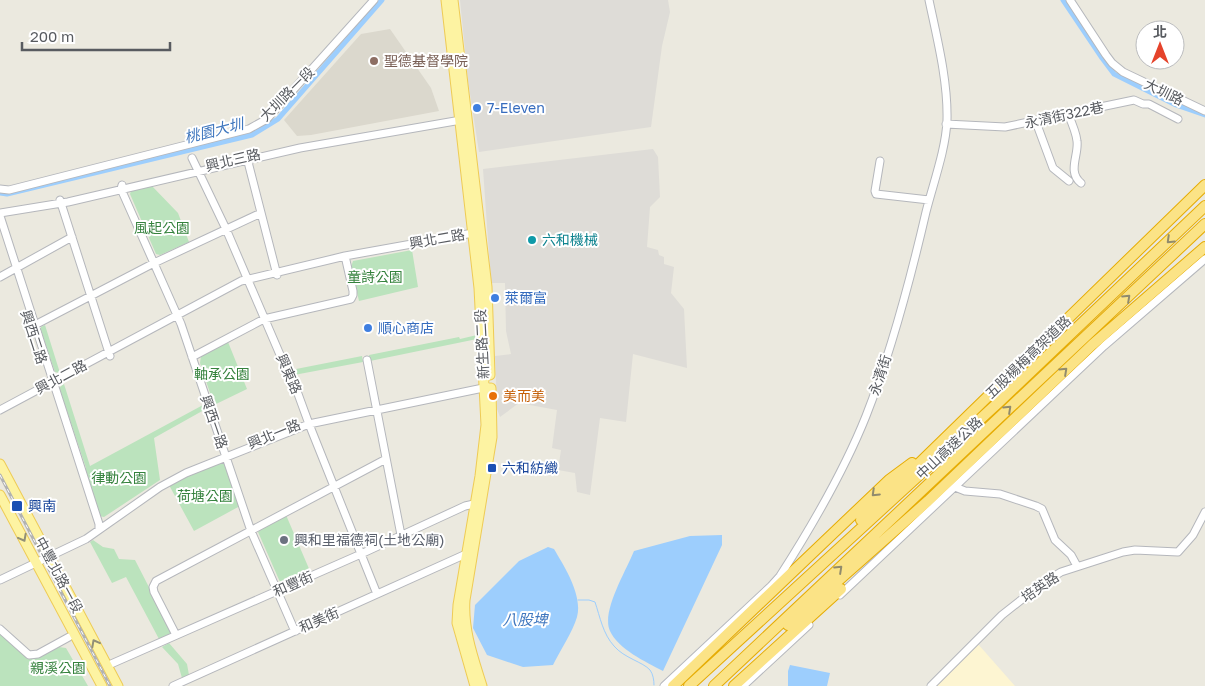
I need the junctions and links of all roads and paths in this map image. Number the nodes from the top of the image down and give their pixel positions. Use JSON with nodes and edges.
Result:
{"nodes":[{"id":1,"x":374,"y":0,"type":"edge"},
{"id":2,"x":446,"y":0,"type":"edge"},
{"id":3,"x":453,"y":0,"type":"edge"},
{"id":4,"x":929,"y":0,"type":"edge"},
{"id":5,"x":1070,"y":0,"type":"edge"},
{"id":6,"x":1205,"y":111,"type":"edge"},
{"id":7,"x":1068,"y":114,"type":"junction"},
{"id":8,"x":462,"y":118,"type":"junction"},
{"id":9,"x":1178,"y":119,"type":"dead end"},
{"id":10,"x":1036,"y":122,"type":"junction"},
{"id":11,"x":946,"y":124,"type":"junction"},
{"id":12,"x":192,"y":158,"type":"dead end"},
{"id":13,"x":247,"y":159,"type":"junction"},
{"id":14,"x":880,"y":161,"type":"dead end"},
{"id":15,"x":198,"y":170,"type":"junction"},
{"id":16,"x":1069,"y":181,"type":"dead end"},
{"id":17,"x":1081,"y":184,"type":"dead end"},
{"id":18,"x":1205,"y":185,"type":"edge"},
{"id":19,"x":123,"y":188,"type":"junction"},
{"id":20,"x":0,"y":189,"type":"edge"},
{"id":21,"x":929,"y":200,"type":"junction"},
{"id":22,"x":60,"y":201,"type":"junction"},
{"id":23,"x":1205,"y":206,"type":"edge"},
{"id":24,"x":0,"y":213,"type":"edge"},
{"id":25,"x":261,"y":213,"type":"junction"},
{"id":26,"x":1205,"y":224,"type":"edge"},
{"id":27,"x":0,"y":229,"type":"edge"},
{"id":28,"x":226,"y":229,"type":"junction"},
{"id":29,"x":476,"y":235,"type":"junction"},
{"id":30,"x":72,"y":237,"type":"junction"},
{"id":31,"x":1205,"y":247,"type":"edge"},
{"id":32,"x":346,"y":258,"type":"junction"},
{"id":33,"x":1205,"y":259,"type":"edge"},
{"id":34,"x":155,"y":262,"type":"junction"},
{"id":35,"x":14,"y":270,"type":"junction"},
{"id":36,"x":277,"y":273,"type":"junction"},
{"id":37,"x":0,"y":277,"type":"edge"},
{"id":38,"x":248,"y":280,"type":"junction"},
{"id":39,"x":90,"y":296,"type":"junction"},
{"id":40,"x":179,"y":316,"type":"junction"},
{"id":41,"x":264,"y":319,"type":"junction"},
{"id":42,"x":33,"y":326,"type":"junction"},
{"id":43,"x":109,"y":354,"type":"junction"},
{"id":44,"x":193,"y":356,"type":"junction"},
{"id":45,"x":366,"y":360,"type":"dead end"},
{"id":46,"x":52,"y":384,"type":"junction"},
{"id":47,"x":487,"y":386,"type":"junction"},
{"id":48,"x":376,"y":409,"type":"junction"},
{"id":49,"x":0,"y":410,"type":"edge"},
{"id":50,"x":0,"y":414,"type":"edge"},
{"id":51,"x":308,"y":423,"type":"junction"},
{"id":52,"x":941,"y":442,"type":"junction"},
{"id":53,"x":227,"y":455,"type":"junction"},
{"id":54,"x":386,"y":459,"type":"junction"},
{"id":55,"x":0,"y":464,"type":"edge"},
{"id":56,"x":334,"y":486,"type":"junction"},
{"id":57,"x":955,"y":487,"type":"junction"},
{"id":58,"x":0,"y":495,"type":"edge"},
{"id":59,"x":928,"y":500,"type":"junction"},
{"id":60,"x":474,"y":504,"type":"junction"},
{"id":61,"x":1205,"y":512,"type":"edge"},
{"id":62,"x":98,"y":526,"type":"junction"},
{"id":63,"x":252,"y":530,"type":"junction"},
{"id":64,"x":401,"y":534,"type":"junction"},
{"id":65,"x":49,"y":554,"type":"junction"},
{"id":66,"x":361,"y":554,"type":"junction"},
{"id":67,"x":466,"y":554,"type":"junction"},
{"id":68,"x":35,"y":560,"type":"junction"},
{"id":69,"x":1077,"y":566,"type":"junction"},
{"id":70,"x":0,"y":576,"type":"edge"},
{"id":71,"x":0,"y":580,"type":"edge"},
{"id":72,"x":279,"y":590,"type":"junction"},
{"id":73,"x":377,"y":594,"type":"junction"},
{"id":74,"x":0,"y":630,"type":"edge"},
{"id":75,"x":296,"y":631,"type":"junction"},
{"id":76,"x":176,"y":635,"type":"junction"},
{"id":77,"x":70,"y":637,"type":"dead end"},
{"id":78,"x":111,"y":664,"type":"dead end"},
{"id":79,"x":700,"y":676,"type":"junction"},
{"id":80,"x":102,"y":686,"type":"edge"},
{"id":81,"x":118,"y":686,"type":"edge"},
{"id":82,"x":173,"y":686,"type":"edge"},
{"id":83,"x":475,"y":686,"type":"edge"},
{"id":84,"x":482,"y":686,"type":"edge"},
{"id":85,"x":664,"y":686,"type":"edge"},
{"id":86,"x":674,"y":686,"type":"edge"},
{"id":87,"x":689,"y":686,"type":"edge"},
{"id":88,"x":716,"y":686,"type":"edge"},
{"id":89,"x":734,"y":686,"type":"edge"},
{"id":90,"x":743,"y":686,"type":"edge"},
{"id":91,"x":931,"y":686,"type":"edge"}],
"edges":[{"from":1,"to":20,"type":"street","name":"大圳路一段"},
{"from":2,"to":8,"type":"main road","name":"新生路二段"},
{"from":3,"to":8,"type":"main road","name":"新生路二段"},
{"from":4,"to":11,"type":"street","name":"永清街"},
{"from":5,"to":6,"type":"street","name":"大圳路"},
{"from":7,"to":9,"type":"street","name":"永清街322巷"},
{"from":7,"to":10,"type":"street","name":"永清街322巷"},
{"from":7,"to":17,"type":"street"},
{"from":8,"to":13,"type":"street","name":"興北三路"},
{"from":8,"to":29,"type":"main road","name":"新生路二段"},
{"from":10,"to":11,"type":"street","name":"永清街322巷"},
{"from":10,"to":16,"type":"street"},
{"from":11,"to":21,"type":"street","name":"永清街"},
{"from":12,"to":15,"type":"street","name":"興東路"},
{"from":13,"to":15,"type":"street","name":"興北三路"},
{"from":13,"to":25,"type":"street"},
{"from":14,"to":21,"type":"street"},
{"from":15,"to":19,"type":"street","name":"興北三路"},
{"from":15,"to":28,"type":"street","name":"興東路"},
{"from":18,"to":52,"type":"highway","name":"五股楊梅高架道路"},
{"from":19,"to":22,"type":"street"},
{"from":19,"to":34,"type":"street"},
{"from":21,"to":85,"type":"street","name":"永清街"},
{"from":22,"to":24,"type":"street"},
{"from":22,"to":30,"type":"street"},
{"from":23,"to":79,"type":"highway","name":"中山高速公路","one_way":true},
{"from":24,"to":35,"type":"street"},
{"from":25,"to":28,"type":"street"},
{"from":25,"to":36,"type":"street"},
{"from":88,"to":26,"type":"highway","name":"中山高速公路","one_way":true},
{"from":27,"to":35,"type":"street","name":"興西二路"},
{"from":28,"to":34,"type":"street"},
{"from":28,"to":38,"type":"street","name":"興東路"},
{"from":29,"to":32,"type":"street","name":"興北二路"},
{"from":29,"to":47,"type":"main road","name":"新生路二段"},
{"from":30,"to":35,"type":"street"},
{"from":30,"to":39,"type":"street"},
{"from":59,"to":31,"type":"highway","one_way":true},
{"from":32,"to":36,"type":"street","name":"興北二路"},
{"from":32,"to":41,"type":"street"},
{"from":33,"to":57,"type":"street"},
{"from":34,"to":39,"type":"street"},
{"from":34,"to":40,"type":"street"},
{"from":35,"to":37,"type":"street"},
{"from":35,"to":42,"type":"street","name":"興西二路"},
{"from":36,"to":38,"type":"street","name":"興北二路"},
{"from":38,"to":40,"type":"street","name":"興北二路"},
{"from":38,"to":41,"type":"street","name":"興東路"},
{"from":39,"to":42,"type":"street"},
{"from":39,"to":43,"type":"street"},
{"from":40,"to":43,"type":"street","name":"興北二路"},
{"from":40,"to":44,"type":"street"},
{"from":41,"to":44,"type":"street"},
{"from":41,"to":51,"type":"street","name":"興東路"},
{"from":42,"to":46,"type":"street","name":"興西二路"},
{"from":43,"to":46,"type":"street","name":"興北二路"},
{"from":44,"to":53,"type":"street","name":"興西一路"},
{"from":45,"to":48,"type":"street"},
{"from":46,"to":49,"type":"street","name":"興北二路"},
{"from":46,"to":50,"type":"street","name":"興北二路"},
{"from":46,"to":62,"type":"street","name":"興西二路"},
{"from":47,"to":48,"type":"street"},
{"from":47,"to":60,"type":"main road","name":"新生路二段"},
{"from":47,"to":84,"type":"main road","name":"新生路二段"},
{"from":48,"to":51,"type":"street"},
{"from":48,"to":54,"type":"street"},
{"from":51,"to":53,"type":"street"},
{"from":51,"to":56,"type":"street","name":"興東路"},
{"from":52,"to":79,"type":"highway","name":"五股楊梅高架道路"},
{"from":52,"to":86,"type":"highway","one_way":true},
{"from":53,"to":62,"type":"street"},
{"from":53,"to":63,"type":"street","name":"興西一路"},
{"from":54,"to":56,"type":"street"},
{"from":54,"to":64,"type":"street"},
{"from":55,"to":65,"type":"main road","name":"中豐北路一段"},
{"from":56,"to":63,"type":"street"},
{"from":56,"to":66,"type":"street","name":"興東路"},
{"from":57,"to":69,"type":"street"},
{"from":57,"to":90,"type":"street"},
{"from":58,"to":68,"type":"main road","name":"中豐北路一段","one_way":true},
{"from":59,"to":88,"type":"highway"},
{"from":59,"to":89,"type":"highway"},
{"from":60,"to":64,"type":"street","name":"和豐街"},
{"from":60,"to":67,"type":"main road","name":"新生路二段"},
{"from":61,"to":69,"type":"street","name":"培英路"},
{"from":62,"to":65,"type":"street"},
{"from":63,"to":72,"type":"street","name":"興西一路"},
{"from":63,"to":76,"type":"street"},
{"from":64,"to":66,"type":"street","name":"和豐街"},
{"from":65,"to":68,"type":"street"},
{"from":81,"to":65,"type":"main road","name":"中豐北路一段","one_way":true},
{"from":66,"to":72,"type":"street","name":"和豐街"},
{"from":66,"to":73,"type":"street","name":"興東路"},
{"from":67,"to":73,"type":"street","name":"和美街"},
{"from":67,"to":83,"type":"main road","name":"新生路二段"},
{"from":68,"to":70,"type":"street"},
{"from":68,"to":71,"type":"street"},
{"from":68,"to":80,"type":"main road","name":"中豐北路一段"},
{"from":69,"to":91,"type":"street","name":"培英路"},
{"from":72,"to":75,"type":"street","name":"興西一路"},
{"from":72,"to":76,"type":"street","name":"和豐街"},
{"from":73,"to":75,"type":"street","name":"和美街"},
{"from":74,"to":77,"type":"street"},
{"from":75,"to":82,"type":"street","name":"和美街"},
{"from":76,"to":78,"type":"street","name":"和豐街"},
{"from":79,"to":87,"type":"highway","name":"中山高速公路"}]}
